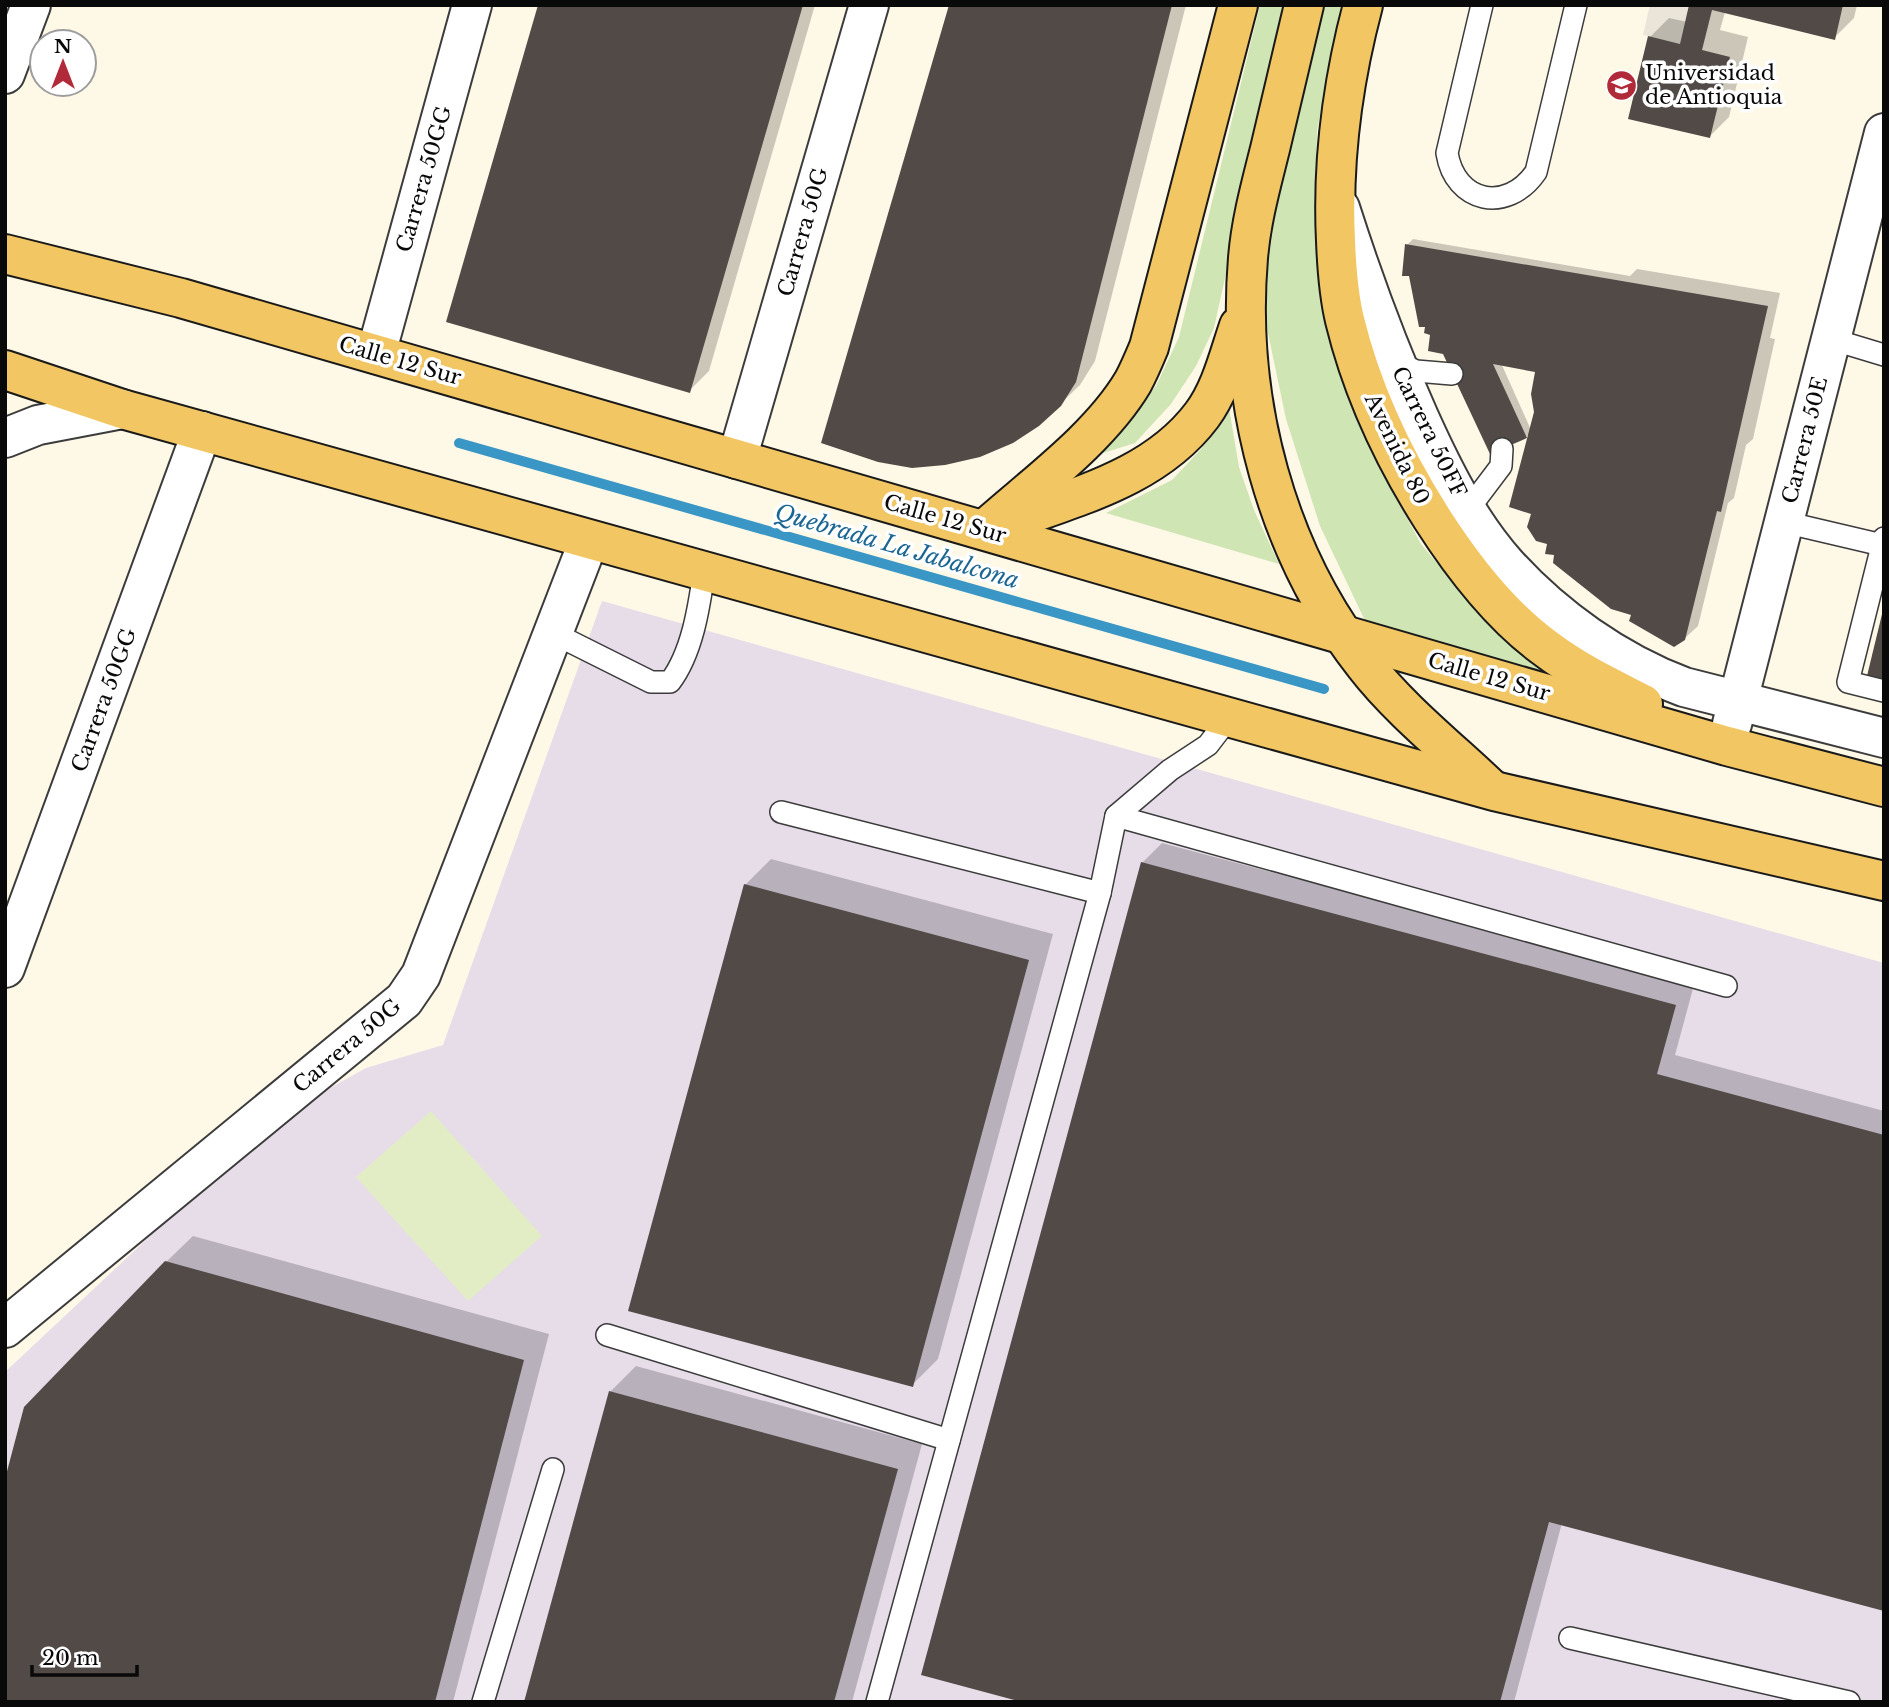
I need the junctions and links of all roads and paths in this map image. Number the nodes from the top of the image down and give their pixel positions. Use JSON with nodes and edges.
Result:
{"nodes":[{"id":1,"x":31,"y":5,"type":"edge"},
{"id":2,"x":472,"y":5,"type":"edge"},
{"id":3,"x":869,"y":5,"type":"edge"},
{"id":4,"x":1238,"y":5,"type":"edge"},
{"id":5,"x":1304,"y":5,"type":"edge"},
{"id":6,"x":1363,"y":5,"type":"edge"},
{"id":7,"x":1482,"y":5,"type":"edge"},
{"id":8,"x":1576,"y":5,"type":"edge"},
{"id":9,"x":5,"y":74,"type":"edge"},
{"id":10,"x":1884,"y":133,"type":"edge"},
{"id":11,"x":1334,"y":190,"type":"junction"},
{"id":12,"x":5,"y":254,"type":"edge"},
{"id":13,"x":1246,"y":305,"type":"junction"},
{"id":14,"x":1831,"y":339,"type":"junction"},
{"id":15,"x":376,"y":354,"type":"junction"},
{"id":16,"x":1884,"y":355,"type":"edge"},
{"id":17,"x":1394,"y":361,"type":"junction"},
{"id":18,"x":5,"y":370,"type":"edge"},
{"id":19,"x":1452,"y":374,"type":"dead end"},
{"id":20,"x":122,"y":409,"type":"junction"},
{"id":21,"x":202,"y":431,"type":"junction"},
{"id":22,"x":5,"y":438,"type":"edge"},
{"id":23,"x":1502,"y":449,"type":"dead end"},
{"id":24,"x":737,"y":458,"type":"junction"},
{"id":25,"x":1468,"y":511,"type":"junction"},
{"id":26,"x":1784,"y":522,"type":"junction"},
{"id":27,"x":984,"y":530,"type":"junction"},
{"id":28,"x":589,"y":540,"type":"junction"},
{"id":29,"x":1883,"y":542,"type":"edge"},
{"id":30,"x":704,"y":572,"type":"junction"},
{"id":31,"x":553,"y":633,"type":"junction"},
{"id":32,"x":1341,"y":634,"type":"junction"},
{"id":33,"x":1884,"y":691,"type":"edge"},
{"id":34,"x":1738,"y":701,"type":"junction"},
{"id":35,"x":1228,"y":719,"type":"junction"},
{"id":36,"x":1884,"y":738,"type":"edge"},
{"id":37,"x":1727,"y":746,"type":"junction"},
{"id":38,"x":1884,"y":787,"type":"edge"},
{"id":39,"x":1494,"y":791,"type":"junction"},
{"id":40,"x":781,"y":812,"type":"dead end"},
{"id":41,"x":1116,"y":816,"type":"junction"},
{"id":42,"x":1884,"y":881,"type":"edge"},
{"id":43,"x":1100,"y":893,"type":"junction"},
{"id":44,"x":5,"y":968,"type":"edge"},
{"id":45,"x":1726,"y":986,"type":"dead end"},
{"id":46,"x":5,"y":1328,"type":"edge"},
{"id":47,"x":607,"y":1335,"type":"dead end"},
{"id":48,"x":949,"y":1440,"type":"junction"},
{"id":49,"x":553,"y":1469,"type":"dead end"},
{"id":50,"x":1570,"y":1638,"type":"dead end"},
{"id":51,"x":483,"y":1702,"type":"edge"},
{"id":52,"x":877,"y":1702,"type":"edge"},
{"id":53,"x":1849,"y":1702,"type":"edge"}],
"edges":[{"from":1,"to":9,"type":"street"},
{"from":2,"to":15,"type":"street","name":"Carrera 50GG"},
{"from":3,"to":24,"type":"street","name":"Carrera 50G"},
{"from":4,"to":27,"type":"main road"},
{"from":5,"to":13,"type":"main road"},
{"from":6,"to":11,"type":"main road","name":"Avenida 80"},
{"from":7,"to":8,"type":"lane"},
{"from":10,"to":14,"type":"street","name":"Carrera 50E"},
{"from":11,"to":17,"type":"street","name":"Carrera 50FF"},
{"from":11,"to":37,"type":"main road","name":"Avenida 80"},
{"from":12,"to":15,"type":"main road","name":"Calle 12 Sur"},
{"from":13,"to":27,"type":"main road"},
{"from":13,"to":32,"type":"main road"},
{"from":14,"to":16,"type":"lane"},
{"from":14,"to":26,"type":"street","name":"Carrera 50E"},
{"from":15,"to":24,"type":"main road","name":"Calle 12 Sur"},
{"from":17,"to":19,"type":"lane"},
{"from":17,"to":25,"type":"street","name":"Carrera 50FF"},
{"from":18,"to":20,"type":"main road"},
{"from":20,"to":21,"type":"main road"},
{"from":20,"to":22,"type":"street"},
{"from":21,"to":28,"type":"main road"},
{"from":21,"to":44,"type":"street","name":"Carrera 50GG"},
{"from":23,"to":25,"type":"lane"},
{"from":24,"to":27,"type":"main road","name":"Calle 12 Sur"},
{"from":25,"to":34,"type":"street","name":"Carrera 50FF"},
{"from":26,"to":29,"type":"lane"},
{"from":26,"to":34,"type":"street","name":"Carrera 50E"},
{"from":27,"to":32,"type":"main road","name":"Calle 12 Sur"},
{"from":28,"to":30,"type":"main road"},
{"from":28,"to":31,"type":"street","name":"Carrera 50G"},
{"from":29,"to":33,"type":"lane"},
{"from":30,"to":31,"type":"lane"},
{"from":30,"to":35,"type":"main road"},
{"from":31,"to":46,"type":"street","name":"Carrera 50G"},
{"from":32,"to":37,"type":"main road","name":"Calle 12 Sur"},
{"from":32,"to":39,"type":"main road"},
{"from":34,"to":36,"type":"street"},
{"from":34,"to":37,"type":"street","name":"Carrera 50E"},
{"from":35,"to":39,"type":"main road"},
{"from":35,"to":41,"type":"lane"},
{"from":37,"to":38,"type":"main road","name":"Calle 12 Sur"},
{"from":39,"to":42,"type":"main road"},
{"from":40,"to":43,"type":"lane"},
{"from":41,"to":43,"type":"lane"},
{"from":41,"to":45,"type":"lane"},
{"from":43,"to":48,"type":"lane"},
{"from":47,"to":48,"type":"lane"},
{"from":48,"to":52,"type":"lane"},
{"from":49,"to":51,"type":"lane"},
{"from":50,"to":53,"type":"lane"}]}
